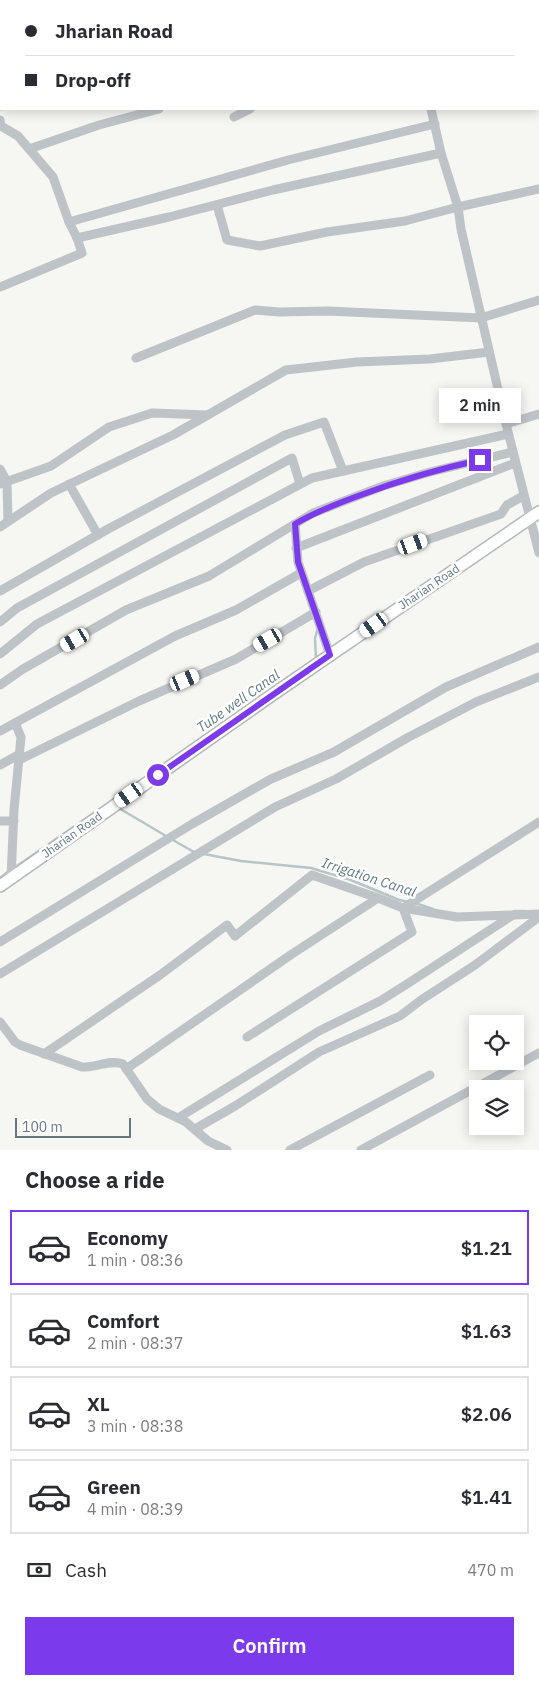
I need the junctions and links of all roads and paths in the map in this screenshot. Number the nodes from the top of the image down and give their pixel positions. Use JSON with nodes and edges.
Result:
{"nodes":[{"id":1,"x":155,"y":110,"type":"edge"},
{"id":2,"x":248,"y":110,"type":"edge"},
{"id":3,"x":432,"y":110,"type":"edge"},
{"id":4,"x":234,"y":117,"type":"dead end"},
{"id":5,"x":0,"y":120,"type":"edge"},
{"id":6,"x":435,"y":124,"type":"junction"},
{"id":7,"x":29,"y":149,"type":"junction"},
{"id":8,"x":441,"y":153,"type":"junction"},
{"id":9,"x":539,"y":189,"type":"edge"},
{"id":10,"x":217,"y":205,"type":"junction"},
{"id":11,"x":458,"y":207,"type":"junction"},
{"id":12,"x":69,"y":222,"type":"junction"},
{"id":13,"x":77,"y":238,"type":"junction"},
{"id":14,"x":0,"y":287,"type":"edge"},
{"id":15,"x":539,"y":300,"type":"edge"},
{"id":16,"x":481,"y":318,"type":"junction"},
{"id":17,"x":489,"y":352,"type":"junction"},
{"id":18,"x":136,"y":358,"type":"dead end"},
{"id":19,"x":539,"y":414,"type":"edge"},
{"id":20,"x":208,"y":415,"type":"junction"},
{"id":21,"x":506,"y":424,"type":"junction"},
{"id":22,"x":508,"y":434,"type":"junction"},
{"id":23,"x":512,"y":452,"type":"junction"},
{"id":24,"x":515,"y":463,"type":"junction"},
{"id":25,"x":0,"y":469,"type":"edge"},
{"id":26,"x":344,"y":471,"type":"junction"},
{"id":27,"x":3,"y":483,"type":"edge"},
{"id":28,"x":69,"y":484,"type":"junction"},
{"id":29,"x":300,"y":484,"type":"junction"},
{"id":30,"x":523,"y":496,"type":"junction"},
{"id":31,"x":534,"y":515,"type":"edge"},
{"id":32,"x":8,"y":521,"type":"junction"},
{"id":33,"x":295,"y":524,"type":"junction"},
{"id":34,"x":0,"y":526,"type":"edge"},
{"id":35,"x":98,"y":535,"type":"junction"},
{"id":36,"x":296,"y":548,"type":"junction"},
{"id":37,"x":539,"y":553,"type":"edge"},
{"id":38,"x":301,"y":573,"type":"junction"},
{"id":39,"x":0,"y":591,"type":"edge"},
{"id":40,"x":308,"y":591,"type":"junction"},
{"id":41,"x":316,"y":612,"type":"junction"},
{"id":42,"x":0,"y":622,"type":"edge"},
{"id":43,"x":539,"y":647,"type":"edge"},
{"id":44,"x":0,"y":654,"type":"edge"},
{"id":45,"x":330,"y":655,"type":"junction"},
{"id":46,"x":539,"y":677,"type":"edge"},
{"id":47,"x":0,"y":685,"type":"edge"},
{"id":48,"x":15,"y":723,"type":"junction"},
{"id":49,"x":0,"y":731,"type":"edge"},
{"id":50,"x":19,"y":757,"type":"junction"},
{"id":51,"x":0,"y":765,"type":"edge"},
{"id":52,"x":0,"y":821,"type":"edge"},
{"id":53,"x":14,"y":821,"type":"junction"},
{"id":54,"x":539,"y":822,"type":"edge"},
{"id":55,"x":11,"y":878,"type":"junction"},
{"id":56,"x":0,"y":886,"type":"edge"},
{"id":57,"x":378,"y":898,"type":"junction"},
{"id":58,"x":403,"y":908,"type":"junction"},
{"id":59,"x":512,"y":915,"type":"junction"},
{"id":60,"x":539,"y":916,"type":"edge"},
{"id":61,"x":0,"y":942,"type":"edge"},
{"id":62,"x":0,"y":974,"type":"edge"},
{"id":63,"x":0,"y":1022,"type":"edge"},
{"id":64,"x":247,"y":1036,"type":"dead end"},
{"id":65,"x":539,"y":1053,"type":"edge"},
{"id":66,"x":44,"y":1054,"type":"junction"},
{"id":67,"x":126,"y":1068,"type":"junction"},
{"id":68,"x":430,"y":1075,"type":"dead end"},
{"id":69,"x":178,"y":1118,"type":"junction"},
{"id":70,"x":195,"y":1129,"type":"junction"},
{"id":71,"x":372,"y":1147,"type":"edge"},
{"id":72,"x":227,"y":1150,"type":"edge"},
{"id":73,"x":290,"y":1150,"type":"edge"},
{"id":74,"x":361,"y":1150,"type":"edge"}],
"edges":[{"from":1,"to":7,"type":"street"},
{"from":2,"to":4,"type":"street"},
{"from":3,"to":6,"type":"street"},
{"from":5,"to":7,"type":"street"},
{"from":6,"to":8,"type":"street"},
{"from":6,"to":12,"type":"street"},
{"from":7,"to":12,"type":"street"},
{"from":8,"to":10,"type":"street"},
{"from":8,"to":11,"type":"street"},
{"from":9,"to":11,"type":"street"},
{"from":10,"to":11,"type":"street"},
{"from":10,"to":13,"type":"street"},
{"from":11,"to":16,"type":"street"},
{"from":12,"to":13,"type":"street"},
{"from":13,"to":14,"type":"street"},
{"from":15,"to":16,"type":"street"},
{"from":16,"to":17,"type":"street"},
{"from":16,"to":18,"type":"street"},
{"from":17,"to":20,"type":"street"},
{"from":17,"to":21,"type":"street"},
{"from":19,"to":21,"type":"street"},
{"from":20,"to":27,"type":"street"},
{"from":20,"to":28,"type":"street"},
{"from":21,"to":22,"type":"street"},
{"from":22,"to":23,"type":"street"},
{"from":22,"to":26,"type":"street"},
{"from":23,"to":24,"type":"street"},
{"from":23,"to":33,"type":"street"},
{"from":24,"to":30,"type":"street"},
{"from":24,"to":36,"type":"street"},
{"from":25,"to":27,"type":"street"},
{"from":26,"to":29,"type":"street"},
{"from":26,"to":35,"type":"street"},
{"from":27,"to":32,"type":"street"},
{"from":28,"to":32,"type":"street"},
{"from":28,"to":35,"type":"street"},
{"from":29,"to":42,"type":"street"},
{"from":29,"to":44,"type":"street"},
{"from":30,"to":31,"type":"street"},
{"from":30,"to":40,"type":"street"},
{"from":31,"to":37,"type":"street"},
{"from":31,"to":45,"type":"main road","name":"Jharian Road"},
{"from":32,"to":34,"type":"street"},
{"from":33,"to":36,"type":"street"},
{"from":33,"to":47,"type":"street"},
{"from":35,"to":39,"type":"street"},
{"from":36,"to":38,"type":"street"},
{"from":38,"to":40,"type":"street"},
{"from":38,"to":48,"type":"street"},
{"from":40,"to":41,"type":"street"},
{"from":41,"to":45,"type":"street"},
{"from":41,"to":50,"type":"street"},
{"from":43,"to":61,"type":"street"},
{"from":45,"to":55,"type":"main road","name":"Jharian Road"},
{"from":46,"to":62,"type":"street"},
{"from":48,"to":49,"type":"street"},
{"from":48,"to":50,"type":"street"},
{"from":50,"to":51,"type":"street"},
{"from":50,"to":53,"type":"street"},
{"from":52,"to":53,"type":"street"},
{"from":53,"to":55,"type":"street"},
{"from":54,"to":58,"type":"street"},
{"from":55,"to":56,"type":"main road","name":"Jharian Road"},
{"from":57,"to":58,"type":"street"},
{"from":57,"to":66,"type":"street"},
{"from":57,"to":67,"type":"street"},
{"from":58,"to":59,"type":"street"},
{"from":58,"to":64,"type":"street"},
{"from":59,"to":60,"type":"street"},
{"from":59,"to":69,"type":"street"},
{"from":60,"to":70,"type":"street"},
{"from":63,"to":66,"type":"street"},
{"from":65,"to":71,"type":"street"},
{"from":66,"to":67,"type":"street"},
{"from":67,"to":69,"type":"street"},
{"from":68,"to":73,"type":"street"},
{"from":69,"to":70,"type":"street"},
{"from":70,"to":72,"type":"street"},
{"from":71,"to":74,"type":"street"}]}
